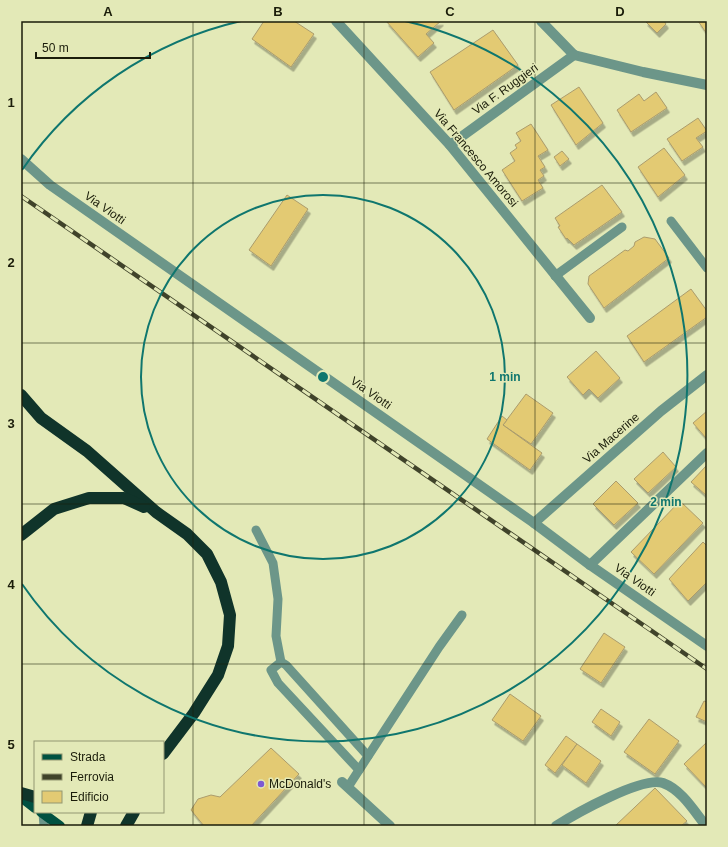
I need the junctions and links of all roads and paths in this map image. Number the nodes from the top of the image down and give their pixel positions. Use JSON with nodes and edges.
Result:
{"nodes":[{"id":1,"x":336,"y":21,"type":"edge"},
{"id":2,"x":541,"y":21,"type":"edge"},
{"id":3,"x":574,"y":55,"type":"junction"},
{"id":4,"x":707,"y":85,"type":"edge"},
{"id":5,"x":450,"y":145,"type":"junction"},
{"id":6,"x":21,"y":159,"type":"edge"},
{"id":7,"x":671,"y":221,"type":"dead end"},
{"id":8,"x":622,"y":227,"type":"dead end"},
{"id":9,"x":707,"y":268,"type":"edge"},
{"id":10,"x":556,"y":276,"type":"junction"},
{"id":11,"x":590,"y":318,"type":"dead end"},
{"id":12,"x":707,"y":375,"type":"edge"},
{"id":13,"x":21,"y":395,"type":"edge"},
{"id":14,"x":707,"y":452,"type":"edge"},
{"id":15,"x":156,"y":512,"type":"junction"},
{"id":16,"x":534,"y":523,"type":"junction"},
{"id":17,"x":256,"y":530,"type":"dead end"},
{"id":18,"x":21,"y":535,"type":"edge"},
{"id":19,"x":590,"y":565,"type":"junction"},
{"id":20,"x":462,"y":615,"type":"dead end"},
{"id":21,"x":707,"y":646,"type":"edge"},
{"id":22,"x":281,"y":662,"type":"junction"},
{"id":23,"x":164,"y":753,"type":"edge"},
{"id":24,"x":368,"y":756,"type":"junction"},
{"id":25,"x":359,"y":770,"type":"junction"},
{"id":26,"x":345,"y":785,"type":"joint"},
{"id":27,"x":21,"y":793,"type":"edge"},
{"id":28,"x":21,"y":797,"type":"edge"},
{"id":29,"x":34,"y":797,"type":"edge"},
{"id":30,"x":34,"y":807,"type":"edge"},
{"id":31,"x":41,"y":813,"type":"edge"},
{"id":32,"x":43,"y":813,"type":"edge"},
{"id":33,"x":91,"y":813,"type":"edge"},
{"id":34,"x":133,"y":813,"type":"edge"},
{"id":35,"x":138,"y":813,"type":"edge"},
{"id":36,"x":44,"y":826,"type":"edge"},
{"id":37,"x":60,"y":826,"type":"edge"},
{"id":38,"x":87,"y":826,"type":"edge"},
{"id":39,"x":126,"y":826,"type":"edge"},
{"id":40,"x":137,"y":826,"type":"edge"},
{"id":41,"x":390,"y":826,"type":"edge"},
{"id":42,"x":556,"y":826,"type":"edge"},
{"id":43,"x":706,"y":826,"type":"edge"}],
"edges":[{"from":1,"to":5,"type":"street","name":"Via Francesco Amorosi"},
{"from":2,"to":3,"type":"street"},
{"from":3,"to":4,"type":"street"},
{"from":3,"to":5,"type":"street","name":"Via F. Ruggieri"},
{"from":5,"to":10,"type":"street","name":"Via Francesco Amorosi"},
{"from":6,"to":16,"type":"street","name":"Via Viotti"},
{"from":7,"to":9,"type":"lane"},
{"from":8,"to":10,"type":"lane"},
{"from":10,"to":11,"type":"street","name":"Via Francesco Amorosi"},
{"from":12,"to":16,"type":"street","name":"Via Macerine"},
{"from":13,"to":15,"type":"highway"},
{"from":14,"to":19,"type":"street"},
{"from":15,"to":18,"type":"highway"},
{"from":15,"to":23,"type":"highway"},
{"from":16,"to":19,"type":"street","name":"Via Viotti"},
{"from":17,"to":22,"type":"lane"},
{"from":19,"to":21,"type":"street","name":"Via Viotti"},
{"from":20,"to":24,"type":"lane"},
{"from":22,"to":24,"type":"lane"},
{"from":22,"to":25,"type":"lane"},
{"from":24,"to":25,"type":"lane"},
{"from":25,"to":26,"type":"lane"},
{"from":26,"to":41,"type":"street"},
{"from":27,"to":29,"type":"highway"},
{"from":28,"to":30,"type":"main road"},
{"from":31,"to":36,"type":"lane"},
{"from":32,"to":37,"type":"main road"},
{"from":33,"to":38,"type":"highway"},
{"from":34,"to":39,"type":"highway"},
{"from":35,"to":40,"type":"highway"},
{"from":42,"to":43,"type":"street"}]}
